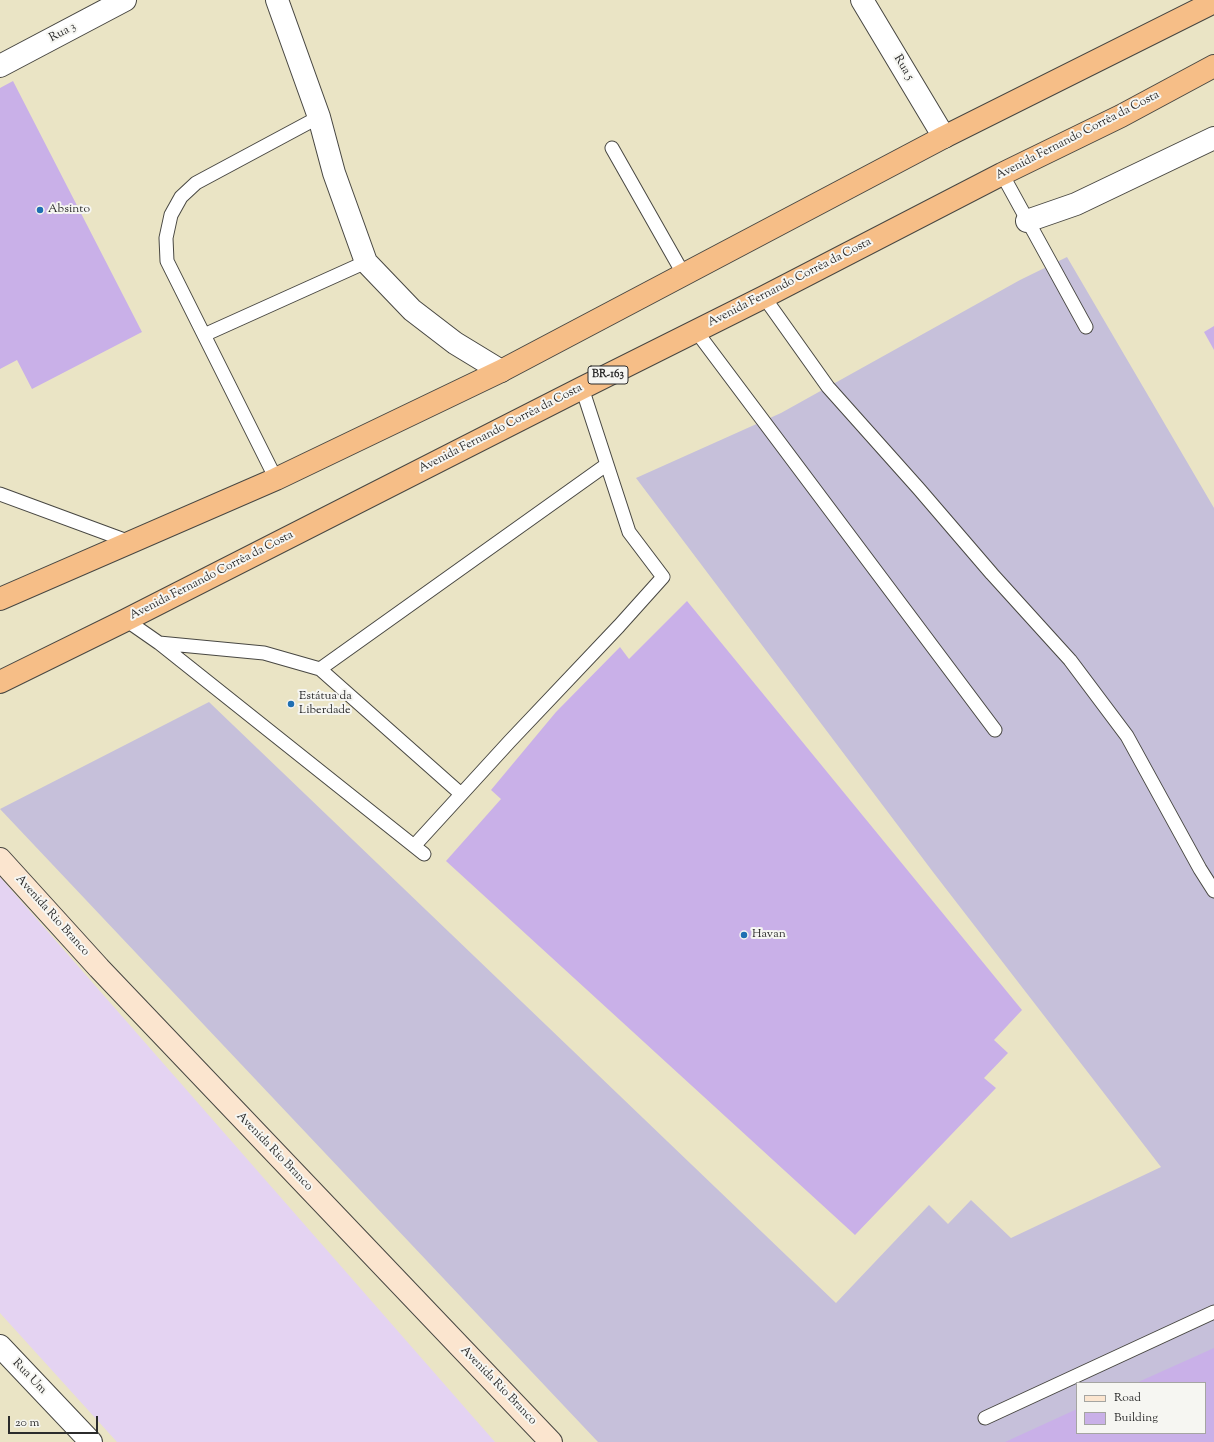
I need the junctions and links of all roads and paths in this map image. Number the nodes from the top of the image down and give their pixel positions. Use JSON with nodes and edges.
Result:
{"nodes":[{"id":1,"x":125,"y":0,"type":"edge"},
{"id":2,"x":277,"y":0,"type":"edge"},
{"id":3,"x":862,"y":0,"type":"edge"},
{"id":4,"x":1214,"y":2,"type":"edge"},
{"id":5,"x":0,"y":66,"type":"edge"},
{"id":6,"x":1214,"y":66,"type":"edge"},
{"id":7,"x":319,"y":117,"type":"junction"},
{"id":8,"x":944,"y":137,"type":"junction"},
{"id":9,"x":1214,"y":138,"type":"edge"},
{"id":10,"x":612,"y":148,"type":"dead end"},
{"id":11,"x":1002,"y":174,"type":"junction"},
{"id":12,"x":1027,"y":220,"type":"junction"},
{"id":13,"x":366,"y":262,"type":"junction"},
{"id":14,"x":684,"y":275,"type":"junction"},
{"id":15,"x":764,"y":297,"type":"junction"},
{"id":16,"x":1086,"y":326,"type":"dead end"},
{"id":17,"x":696,"y":331,"type":"junction"},
{"id":18,"x":204,"y":335,"type":"junction"},
{"id":19,"x":501,"y":371,"type":"junction"},
{"id":20,"x":582,"y":388,"type":"junction"},
{"id":21,"x":606,"y":465,"type":"junction"},
{"id":22,"x":276,"y":479,"type":"junction"},
{"id":23,"x":0,"y":494,"type":"edge"},
{"id":24,"x":130,"y":542,"type":"junction"},
{"id":25,"x":0,"y":599,"type":"edge"},
{"id":26,"x":126,"y":620,"type":"junction"},
{"id":27,"x":159,"y":643,"type":"junction"},
{"id":28,"x":320,"y":669,"type":"junction"},
{"id":29,"x":0,"y":682,"type":"edge"},
{"id":30,"x":995,"y":730,"type":"dead end"},
{"id":31,"x":461,"y":794,"type":"junction"},
{"id":32,"x":0,"y":859,"type":"edge"},
{"id":33,"x":1214,"y":892,"type":"edge"},
{"id":34,"x":1214,"y":1312,"type":"edge"},
{"id":35,"x":0,"y":1346,"type":"edge"},
{"id":36,"x":985,"y":1418,"type":"dead end"},
{"id":37,"x":91,"y":1442,"type":"edge"},
{"id":38,"x":551,"y":1442,"type":"edge"}],
"edges":[{"from":1,"to":5,"type":"street","name":"Rua 3"},
{"from":2,"to":7,"type":"street"},
{"from":3,"to":8,"type":"street","name":"Rua 5"},
{"from":4,"to":8,"type":"highway"},
{"from":6,"to":11,"type":"highway","name":"Avenida Fernando Corrêa da Costa","number":"BR-163"},
{"from":7,"to":13,"type":"street"},
{"from":7,"to":18,"type":"lane"},
{"from":8,"to":14,"type":"highway"},
{"from":9,"to":12,"type":"street"},
{"from":10,"to":14,"type":"lane"},
{"from":11,"to":12,"type":"lane"},
{"from":11,"to":15,"type":"highway","name":"Avenida Fernando Corrêa da Costa","number":"BR-163"},
{"from":12,"to":16,"type":"lane"},
{"from":13,"to":18,"type":"lane"},
{"from":13,"to":19,"type":"street"},
{"from":14,"to":19,"type":"highway"},
{"from":15,"to":17,"type":"highway","name":"Avenida Fernando Corrêa da Costa","number":"BR-163"},
{"from":15,"to":33,"type":"lane"},
{"from":17,"to":20,"type":"highway","name":"Avenida Fernando Corrêa da Costa","number":"BR-163"},
{"from":17,"to":30,"type":"lane"},
{"from":18,"to":22,"type":"lane"},
{"from":19,"to":22,"type":"highway"},
{"from":20,"to":21,"type":"lane"},
{"from":20,"to":26,"type":"highway","name":"Avenida Fernando Corrêa da Costa","number":"BR-163"},
{"from":21,"to":28,"type":"lane"},
{"from":21,"to":31,"type":"lane"},
{"from":22,"to":24,"type":"highway"},
{"from":23,"to":24,"type":"lane"},
{"from":24,"to":25,"type":"highway"},
{"from":26,"to":27,"type":"lane"},
{"from":26,"to":29,"type":"highway","name":"Avenida Fernando Corrêa da Costa","number":"BR-163"},
{"from":27,"to":28,"type":"lane"},
{"from":27,"to":31,"type":"lane"},
{"from":28,"to":31,"type":"lane"},
{"from":32,"to":38,"type":"street","name":"Avenida Rio Branco"},
{"from":34,"to":36,"type":"lane"},
{"from":35,"to":37,"type":"street","name":"Rua Um"}]}
